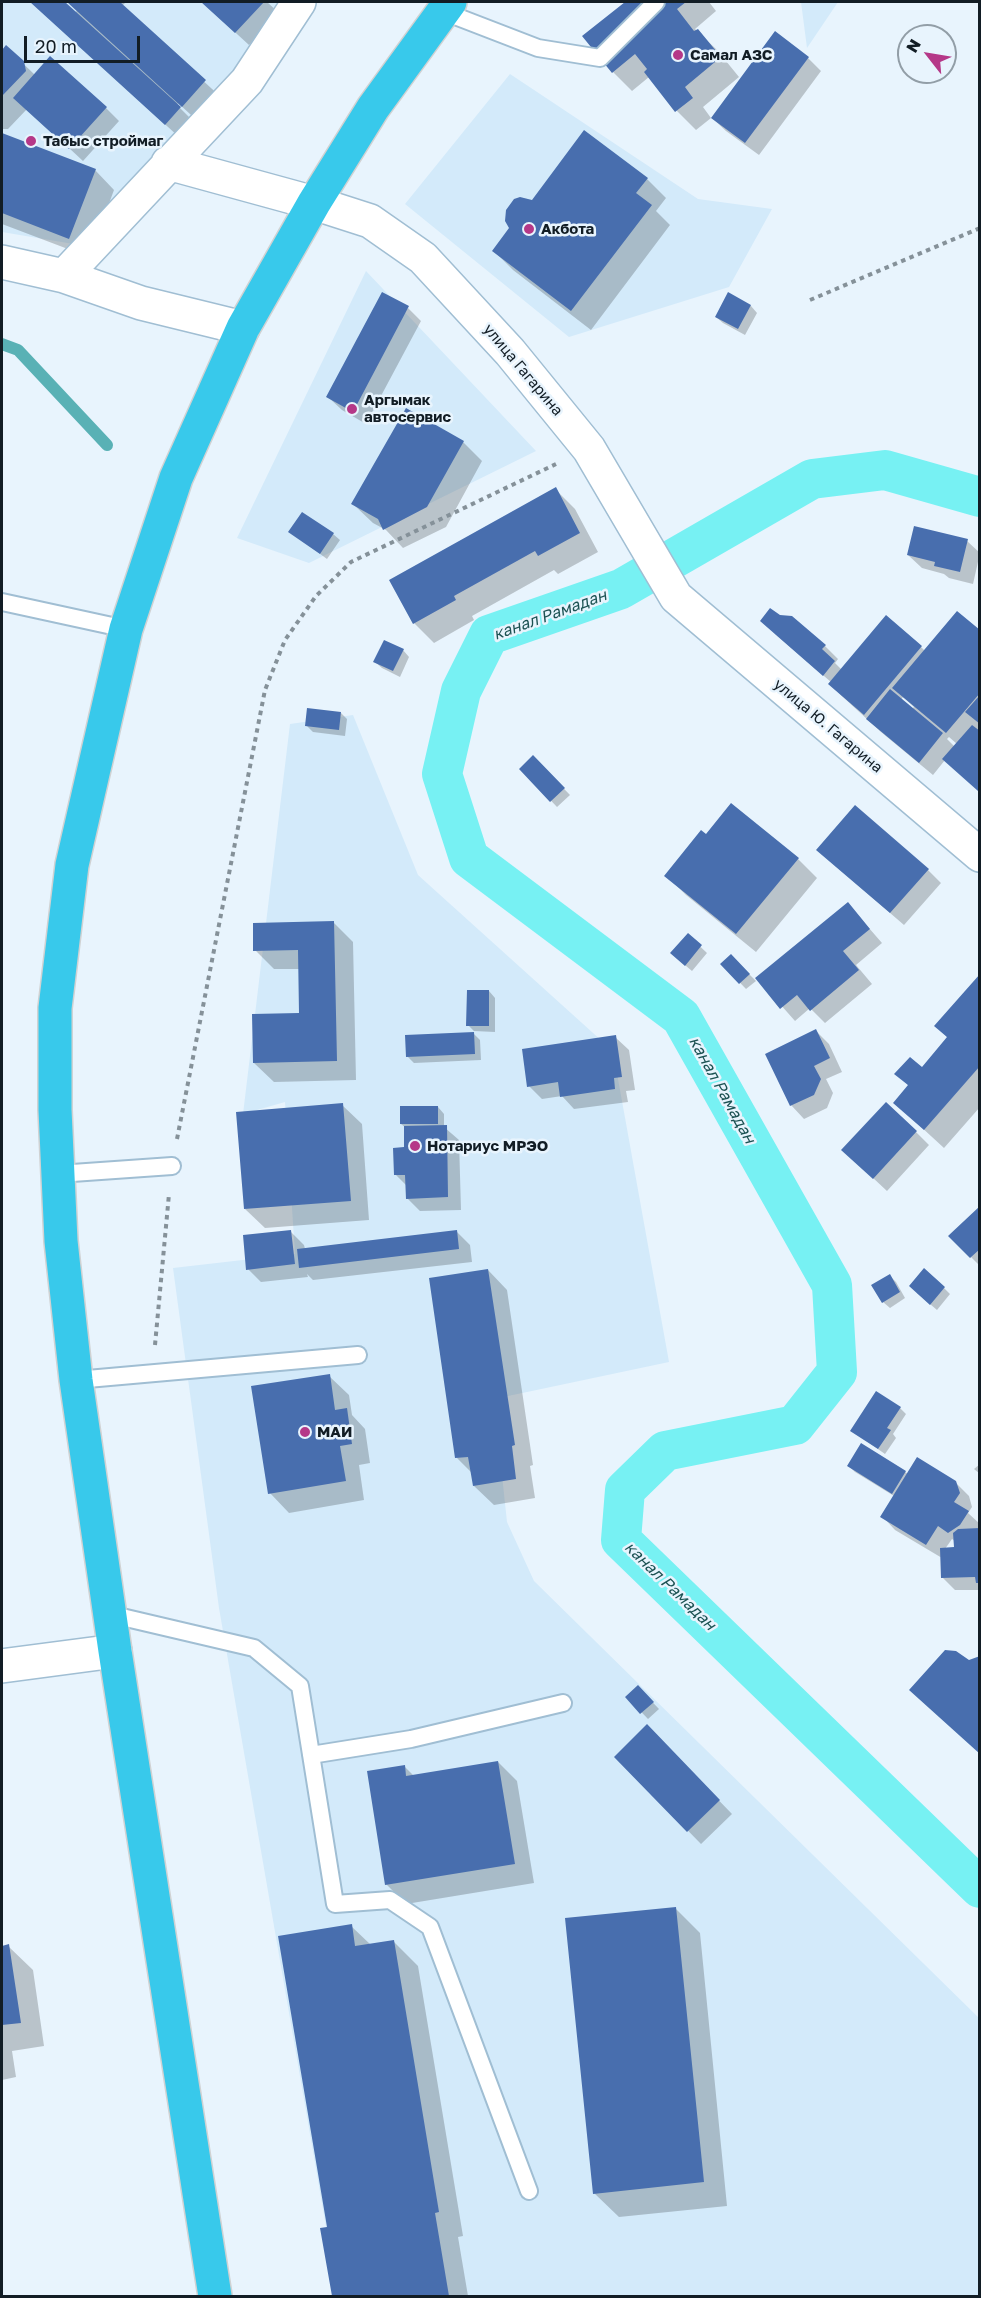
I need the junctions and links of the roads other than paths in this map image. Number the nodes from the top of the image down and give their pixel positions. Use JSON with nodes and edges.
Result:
{"nodes":[{"id":1,"x":299,"y":2,"type":"edge"},
{"id":2,"x":656,"y":2,"type":"edge"},
{"id":3,"x":441,"y":5,"type":"edge"},
{"id":4,"x":168,"y":163,"type":"junction"},
{"id":5,"x":314,"y":202,"type":"junction"},
{"id":6,"x":2,"y":262,"type":"edge"},
{"id":7,"x":64,"y":276,"type":"junction"},
{"id":8,"x":243,"y":328,"type":"junction"},
{"id":9,"x":676,"y":597,"type":"joint"},
{"id":10,"x":2,"y":602,"type":"edge"},
{"id":11,"x":126,"y":629,"type":"junction"},
{"id":12,"x":980,"y":855,"type":"edge"},
{"id":13,"x":172,"y":1166,"type":"road end"},
{"id":14,"x":58,"y":1174,"type":"junction"},
{"id":15,"x":358,"y":1355,"type":"dead end"},
{"id":16,"x":76,"y":1380,"type":"junction"},
{"id":17,"x":109,"y":1614,"type":"junction"},
{"id":18,"x":115,"y":1651,"type":"junction"},
{"id":19,"x":2,"y":1666,"type":"edge"},
{"id":20,"x":563,"y":1703,"type":"dead end"},
{"id":21,"x":311,"y":1755,"type":"junction"},
{"id":22,"x":529,"y":2192,"type":"dead end"},
{"id":23,"x":215,"y":2296,"type":"edge"}],
"edges":[{"from":1,"to":4,"type":"street"},
{"from":2,"to":3,"type":"lane"},
{"from":3,"to":5,"type":"highway"},
{"from":4,"to":5,"type":"street","name":"улица Гагарина"},
{"from":4,"to":7,"type":"street"},
{"from":5,"to":8,"type":"highway"},
{"from":5,"to":9,"type":"street","name":"улица Гагарина"},
{"from":6,"to":7,"type":"street"},
{"from":7,"to":8,"type":"street"},
{"from":8,"to":11,"type":"highway"},
{"from":9,"to":12,"type":"street","name":"улица Ю. Гагарина"},
{"from":10,"to":11,"type":"lane"},
{"from":11,"to":14,"type":"highway"},
{"from":13,"to":14,"type":"lane"},
{"from":14,"to":16,"type":"highway"},
{"from":15,"to":16,"type":"lane"},
{"from":16,"to":17,"type":"highway"},
{"from":17,"to":18,"type":"highway"},
{"from":17,"to":21,"type":"lane"},
{"from":18,"to":19,"type":"street"},
{"from":18,"to":23,"type":"highway"},
{"from":20,"to":21,"type":"lane"},
{"from":21,"to":22,"type":"lane"}]}
